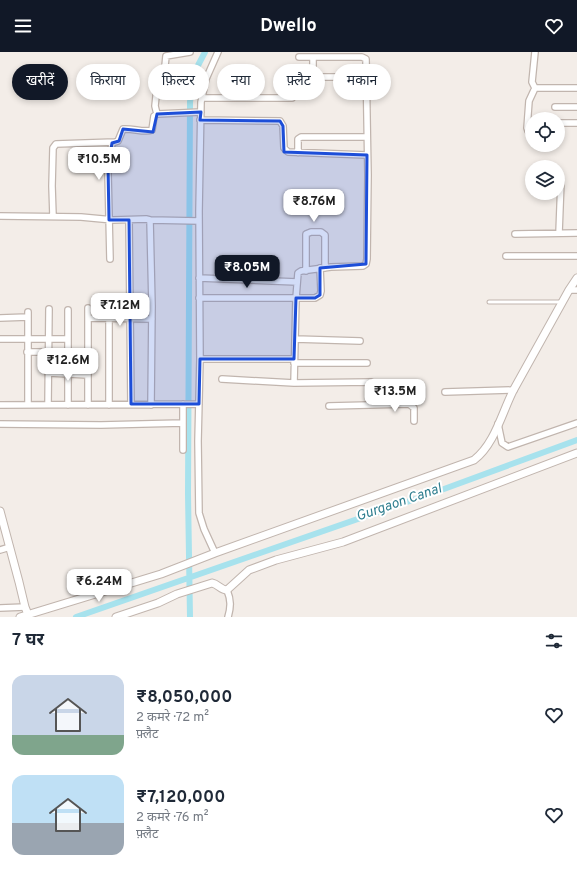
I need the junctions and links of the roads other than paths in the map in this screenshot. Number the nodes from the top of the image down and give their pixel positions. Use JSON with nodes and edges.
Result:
{"nodes":[{"id":1,"x":190,"y":52,"type":"edge"},
{"id":2,"x":218,"y":52,"type":"edge"},
{"id":3,"x":535,"y":52,"type":"edge"},
{"id":4,"x":364,"y":55,"type":"edge"},
{"id":5,"x":299,"y":57,"type":"dead end"},
{"id":6,"x":313,"y":57,"type":"junction"},
{"id":7,"x":165,"y":64,"type":"edge"},
{"id":8,"x":209,"y":71,"type":"edge"},
{"id":9,"x":333,"y":77,"type":"edge"},
{"id":10,"x":535,"y":88,"type":"junction"},
{"id":11,"x":577,"y":88,"type":"edge"},
{"id":12,"x":209,"y":98,"type":"edge"},
{"id":13,"x":273,"y":98,"type":"edge"},
{"id":14,"x":155,"y":100,"type":"edge"},
{"id":15,"x":202,"y":100,"type":"edge"},
{"id":16,"x":366,"y":100,"type":"edge"},
{"id":17,"x":555,"y":107,"type":"dead end"},
{"id":18,"x":577,"y":107,"type":"edge"},
{"id":19,"x":200,"y":112,"type":"junction"},
{"id":20,"x":528,"y":112,"type":"edge"},
{"id":21,"x":157,"y":114,"type":"junction"},
{"id":22,"x":200,"y":120,"type":"junction"},
{"id":23,"x":565,"y":123,"type":"edge"},
{"id":24,"x":577,"y":123,"type":"edge"},
{"id":25,"x":367,"y":137,"type":"junction"},
{"id":26,"x":112,"y":143,"type":"junction"},
{"id":27,"x":298,"y":153,"type":"junction"},
{"id":28,"x":367,"y":154,"type":"junction"},
{"id":29,"x":560,"y":200,"type":"edge"},
{"id":30,"x":0,"y":216,"type":"edge"},
{"id":31,"x":53,"y":216,"type":"junction"},
{"id":32,"x":109,"y":220,"type":"junction"},
{"id":33,"x":129,"y":220,"type":"junction"},
{"id":34,"x":150,"y":220,"type":"junction"},
{"id":35,"x":199,"y":221,"type":"junction"},
{"id":36,"x":559,"y":233,"type":"junction"},
{"id":37,"x":577,"y":233,"type":"edge"},
{"id":38,"x":515,"y":234,"type":"dead end"},
{"id":39,"x":506,"y":256,"type":"dead end"},
{"id":40,"x":577,"y":256,"type":"edge"},
{"id":41,"x":110,"y":260,"type":"dead end"},
{"id":42,"x":323,"y":268,"type":"junction"},
{"id":43,"x":306,"y":271,"type":"junction"},
{"id":44,"x":199,"y":278,"type":"junction"},
{"id":45,"x":577,"y":278,"type":"edge"},
{"id":46,"x":297,"y":282,"type":"junction"},
{"id":47,"x":569,"y":290,"type":"junction"},
{"id":48,"x":577,"y":290,"type":"edge"},
{"id":49,"x":199,"y":298,"type":"junction"},
{"id":50,"x":296,"y":298,"type":"junction"},
{"id":51,"x":489,"y":302,"type":"dead end"},
{"id":52,"x":563,"y":302,"type":"junction"},
{"id":53,"x":109,"y":307,"type":"dead end"},
{"id":54,"x":88,"y":308,"type":"dead end"},
{"id":55,"x":49,"y":309,"type":"dead end"},
{"id":56,"x":68,"y":310,"type":"dead end"},
{"id":57,"x":0,"y":318,"type":"edge"},
{"id":58,"x":88,"y":318,"type":"junction"},
{"id":59,"x":109,"y":318,"type":"junction"},
{"id":60,"x":130,"y":319,"type":"junction"},
{"id":61,"x":152,"y":319,"type":"junction"},
{"id":62,"x":0,"y":339,"type":"edge"},
{"id":63,"x":27,"y":339,"type":"junction"},
{"id":64,"x":48,"y":339,"type":"junction"},
{"id":65,"x":68,"y":339,"type":"junction"},
{"id":66,"x":295,"y":339,"type":"junction"},
{"id":67,"x":360,"y":341,"type":"dead end"},
{"id":68,"x":27,"y":352,"type":"junction"},
{"id":69,"x":48,"y":352,"type":"junction"},
{"id":70,"x":200,"y":359,"type":"junction"},
{"id":71,"x":294,"y":361,"type":"junction"},
{"id":72,"x":367,"y":363,"type":"dead end"},
{"id":73,"x":48,"y":373,"type":"junction"},
{"id":74,"x":68,"y":374,"type":"junction"},
{"id":75,"x":88,"y":375,"type":"junction"},
{"id":76,"x":222,"y":379,"type":"dead end"},
{"id":77,"x":294,"y":383,"type":"junction"},
{"id":78,"x":514,"y":390,"type":"junction"},
{"id":79,"x":445,"y":392,"type":"dead end"},
{"id":80,"x":109,"y":404,"type":"junction"},
{"id":81,"x":131,"y":404,"type":"junction"},
{"id":82,"x":187,"y":404,"type":"junction"},
{"id":83,"x":199,"y":404,"type":"junction"},
{"id":84,"x":28,"y":405,"type":"junction"},
{"id":85,"x":48,"y":405,"type":"junction"},
{"id":86,"x":68,"y":405,"type":"junction"},
{"id":87,"x":88,"y":405,"type":"junction"},
{"id":88,"x":151,"y":405,"type":"junction"},
{"id":89,"x":376,"y":405,"type":"junction"},
{"id":90,"x":0,"y":406,"type":"edge"},
{"id":91,"x":329,"y":406,"type":"dead end"},
{"id":92,"x":414,"y":421,"type":"dead end"},
{"id":93,"x":183,"y":423,"type":"junction"},
{"id":94,"x":577,"y":423,"type":"edge"},
{"id":95,"x":0,"y":424,"type":"edge"},
{"id":96,"x":498,"y":424,"type":"junction"},
{"id":97,"x":183,"y":450,"type":"dead end"},
{"id":98,"x":577,"y":454,"type":"edge"},
{"id":99,"x":0,"y":510,"type":"edge"},
{"id":100,"x":2,"y":528,"type":"edge"},
{"id":101,"x":10,"y":547,"type":"junction"},
{"id":102,"x":0,"y":550,"type":"edge"},
{"id":103,"x":215,"y":553,"type":"junction"},
{"id":104,"x":227,"y":590,"type":"junction"},
{"id":105,"x":25,"y":607,"type":"junction"},
{"id":106,"x":0,"y":608,"type":"edge"},
{"id":107,"x":25,"y":616,"type":"edge"},
{"id":108,"x":116,"y":617,"type":"edge"},
{"id":109,"x":228,"y":617,"type":"edge"}],
"edges":[{"from":1,"to":7,"type":"street"},
{"from":2,"to":8,"type":"street"},
{"from":3,"to":10,"type":"street"},
{"from":4,"to":6,"type":"street"},
{"from":5,"to":6,"type":"street"},
{"from":6,"to":9,"type":"street"},
{"from":10,"to":11,"type":"street"},
{"from":10,"to":20,"type":"street"},
{"from":12,"to":13,"type":"street"},
{"from":14,"to":21,"type":"street"},
{"from":15,"to":19,"type":"street"},
{"from":16,"to":25,"type":"street"},
{"from":17,"to":18,"type":"street"},
{"from":19,"to":21,"type":"street"},
{"from":19,"to":22,"type":"street"},
{"from":21,"to":26,"type":"street"},
{"from":22,"to":27,"type":"street"},
{"from":22,"to":35,"type":"street"},
{"from":23,"to":24,"type":"street"},
{"from":25,"to":27,"type":"street"},
{"from":25,"to":28,"type":"street"},
{"from":26,"to":31,"type":"street"},
{"from":26,"to":32,"type":"street"},
{"from":27,"to":28,"type":"street"},
{"from":28,"to":42,"type":"street"},
{"from":29,"to":36,"type":"street"},
{"from":30,"to":31,"type":"street"},
{"from":31,"to":32,"type":"street"},
{"from":32,"to":33,"type":"street"},
{"from":32,"to":41,"type":"street"},
{"from":33,"to":34,"type":"street"},
{"from":33,"to":60,"type":"street"},
{"from":34,"to":35,"type":"street"},
{"from":34,"to":61,"type":"street"},
{"from":35,"to":44,"type":"street"},
{"from":36,"to":37,"type":"street"},
{"from":36,"to":38,"type":"street"},
{"from":39,"to":40,"type":"street"},
{"from":42,"to":43,"type":"street"},
{"from":42,"to":43,"type":"street"},
{"from":42,"to":50,"type":"street"},
{"from":43,"to":46,"type":"street"},
{"from":44,"to":46,"type":"street"},
{"from":44,"to":49,"type":"street"},
{"from":45,"to":47,"type":"street"},
{"from":46,"to":50,"type":"street"},
{"from":47,"to":48,"type":"street"},
{"from":47,"to":52,"type":"street"},
{"from":49,"to":50,"type":"street"},
{"from":49,"to":70,"type":"street"},
{"from":50,"to":66,"type":"street"},
{"from":51,"to":52,"type":"lane"},
{"from":52,"to":78,"type":"street"},
{"from":53,"to":59,"type":"street"},
{"from":54,"to":58,"type":"street"},
{"from":55,"to":64,"type":"street"},
{"from":56,"to":65,"type":"street"},
{"from":57,"to":63,"type":"street"},
{"from":58,"to":59,"type":"street"},
{"from":58,"to":75,"type":"street"},
{"from":59,"to":60,"type":"street"},
{"from":59,"to":80,"type":"street"},
{"from":60,"to":61,"type":"street"},
{"from":60,"to":81,"type":"street"},
{"from":61,"to":88,"type":"street"},
{"from":62,"to":63,"type":"street"},
{"from":63,"to":64,"type":"street"},
{"from":63,"to":68,"type":"street"},
{"from":64,"to":65,"type":"street"},
{"from":64,"to":69,"type":"street"},
{"from":65,"to":74,"type":"street"},
{"from":66,"to":67,"type":"street"},
{"from":66,"to":71,"type":"street"},
{"from":68,"to":69,"type":"street"},
{"from":68,"to":84,"type":"street"},
{"from":69,"to":73,"type":"street"},
{"from":70,"to":71,"type":"street"},
{"from":70,"to":83,"type":"street"},
{"from":71,"to":72,"type":"street"},
{"from":71,"to":77,"type":"street"},
{"from":73,"to":74,"type":"street"},
{"from":73,"to":85,"type":"street"},
{"from":74,"to":75,"type":"street"},
{"from":74,"to":86,"type":"street"},
{"from":75,"to":87,"type":"street"},
{"from":76,"to":77,"type":"street"},
{"from":77,"to":89,"type":"street"},
{"from":78,"to":79,"type":"street"},
{"from":78,"to":96,"type":"street"},
{"from":80,"to":81,"type":"street"},
{"from":80,"to":87,"type":"street"},
{"from":81,"to":88,"type":"street"},
{"from":82,"to":83,"type":"street"},
{"from":82,"to":88,"type":"street"},
{"from":82,"to":93,"type":"street"},
{"from":83,"to":103,"type":"street"},
{"from":84,"to":85,"type":"street"},
{"from":84,"to":90,"type":"street"},
{"from":85,"to":86,"type":"street"},
{"from":86,"to":87,"type":"street"},
{"from":89,"to":91,"type":"street"},
{"from":89,"to":92,"type":"street"},
{"from":93,"to":95,"type":"street"},
{"from":93,"to":97,"type":"street"},
{"from":94,"to":96,"type":"street"},
{"from":96,"to":103,"type":"street"},
{"from":98,"to":104,"type":"street"},
{"from":99,"to":100,"type":"street"},
{"from":100,"to":101,"type":"street"},
{"from":101,"to":102,"type":"street"},
{"from":101,"to":105,"type":"street"},
{"from":103,"to":107,"type":"street"},
{"from":104,"to":108,"type":"street"},
{"from":104,"to":109,"type":"street"},
{"from":105,"to":106,"type":"street"},
{"from":105,"to":107,"type":"street"}]}
